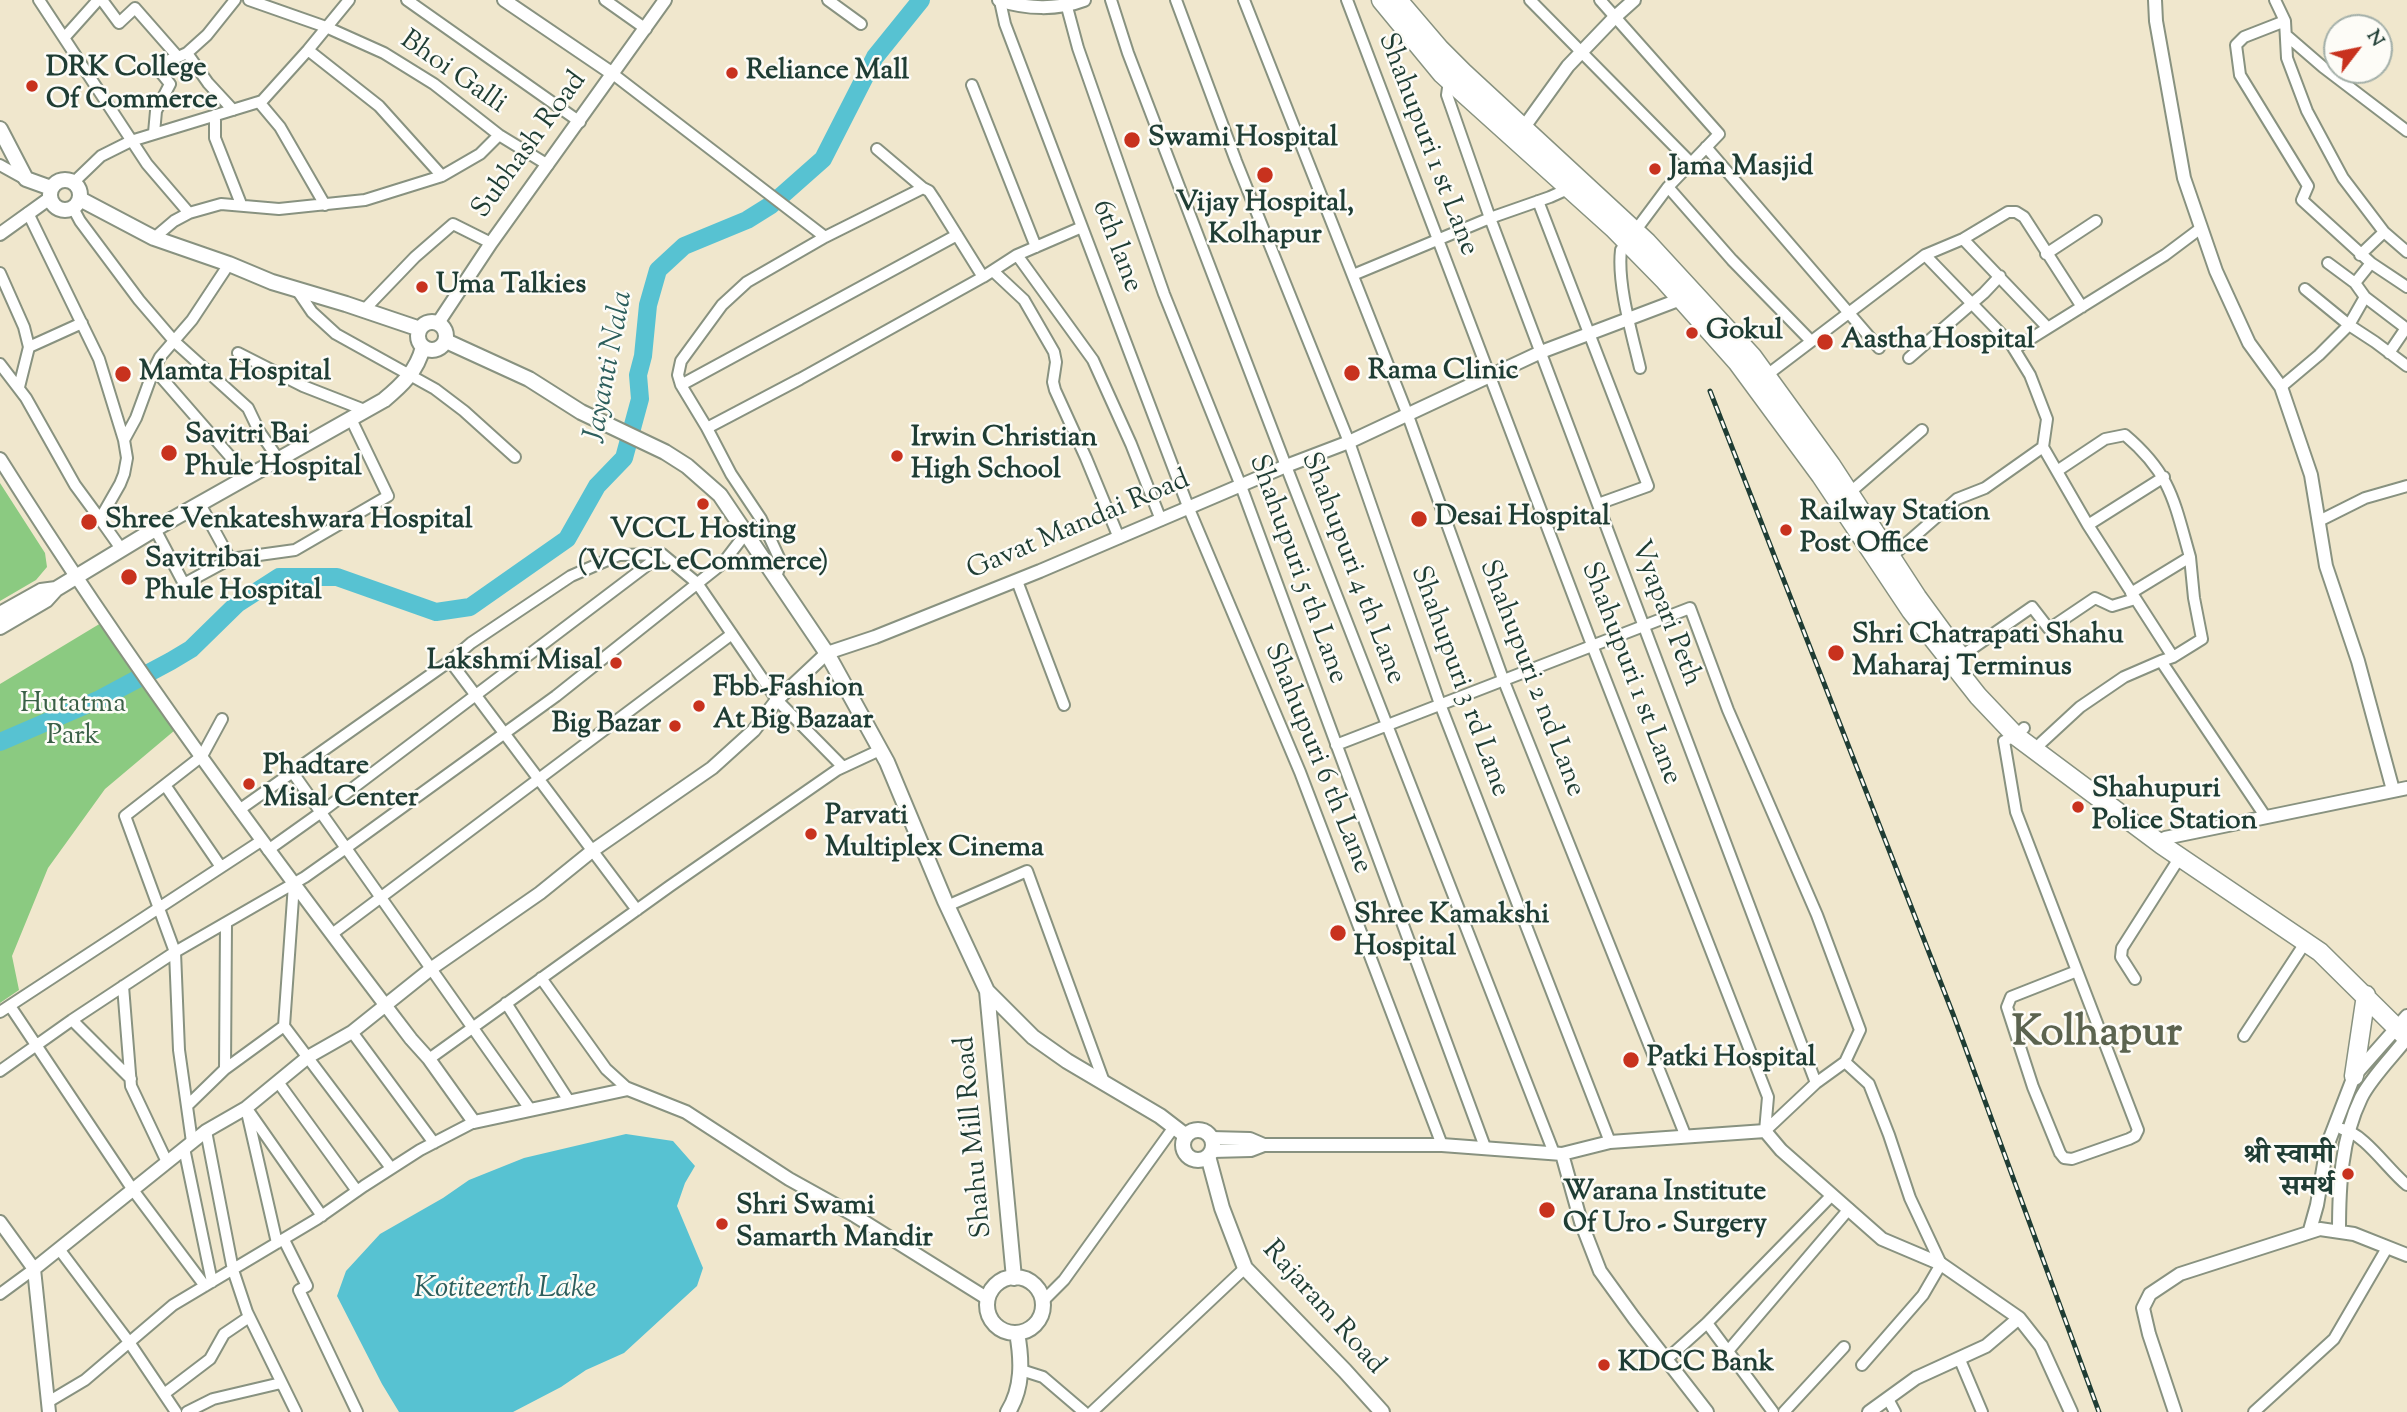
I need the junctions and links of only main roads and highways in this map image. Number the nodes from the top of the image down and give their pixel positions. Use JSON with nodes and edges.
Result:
{"nodes":[{"id":1,"x":1381,"y":0,"type":"edge"},
{"id":2,"x":1398,"y":0,"type":"edge"},
{"id":3,"x":0,"y":129,"type":"edge"},
{"id":4,"x":1519,"y":134,"type":"junction"},
{"id":5,"x":50,"y":193,"type":"junction"},
{"id":6,"x":76,"y":203,"type":"junction"},
{"id":7,"x":1631,"y":236,"type":"junction"},
{"id":8,"x":419,"y":329,"type":"junction"},
{"id":9,"x":446,"y":341,"type":"junction"},
{"id":10,"x":423,"y":347,"type":"junction"},
{"id":11,"x":1844,"y":497,"type":"junction"},
{"id":12,"x":57,"y":589,"type":"junction"},
{"id":13,"x":0,"y":614,"type":"edge"},
{"id":14,"x":0,"y":627,"type":"edge"},
{"id":15,"x":2020,"y":732,"type":"junction"},
{"id":16,"x":987,"y":991,"type":"junction"},
{"id":17,"x":2366,"y":995,"type":"junction"},
{"id":18,"x":2405,"y":1026,"type":"edge"},
{"id":19,"x":2354,"y":1076,"type":"road end"},
{"id":20,"x":1186,"y":1136,"type":"junction"},
{"id":21,"x":1208,"y":1151,"type":"junction"},
{"id":22,"x":1242,"y":1270,"type":"junction"},
{"id":23,"x":1014,"y":1278,"type":"junction"},
{"id":24,"x":1017,"y":1333,"type":"junction"},
{"id":25,"x":1008,"y":1412,"type":"edge"},
{"id":26,"x":1370,"y":1412,"type":"edge"},
{"id":27,"x":1382,"y":1412,"type":"edge"}],
"edges":[{"from":1,"to":4,"type":"highway"},
{"from":2,"to":4,"type":"highway"},
{"from":3,"to":5,"type":"main road"},
{"from":4,"to":7,"type":"highway"},
{"from":4,"to":7,"type":"highway"},
{"from":5,"to":6,"type":"main road"},
{"from":5,"to":6,"type":"main road"},
{"from":6,"to":8,"type":"main road"},
{"from":7,"to":11,"type":"highway"},
{"from":7,"to":11,"type":"highway"},
{"from":8,"to":9,"type":"main road"},
{"from":8,"to":10,"type":"main road"},
{"from":9,"to":10,"type":"main road"},
{"from":9,"to":16,"type":"main road"},
{"from":10,"to":12,"type":"main road"},
{"from":11,"to":15,"type":"highway"},
{"from":11,"to":15,"type":"highway"},
{"from":12,"to":13,"type":"main road"},
{"from":12,"to":14,"type":"main road"},
{"from":15,"to":17,"type":"highway"},
{"from":15,"to":18,"type":"highway"},
{"from":16,"to":20,"type":"main road"},
{"from":16,"to":23,"type":"main road","name":"Shahu Mill Road"},
{"from":17,"to":18,"type":"highway"},
{"from":17,"to":19,"type":"highway"},
{"from":20,"to":21,"type":"main road"},
{"from":20,"to":21,"type":"main road","name":"Rajaram Road"},
{"from":21,"to":22,"type":"main road","name":"Rajaram Road"},
{"from":22,"to":26,"type":"main road"},
{"from":22,"to":27,"type":"main road","name":"Rajaram Road"},
{"from":23,"to":24,"type":"main road"},
{"from":23,"to":24,"type":"main road"},
{"from":24,"to":25,"type":"main road"}]}
